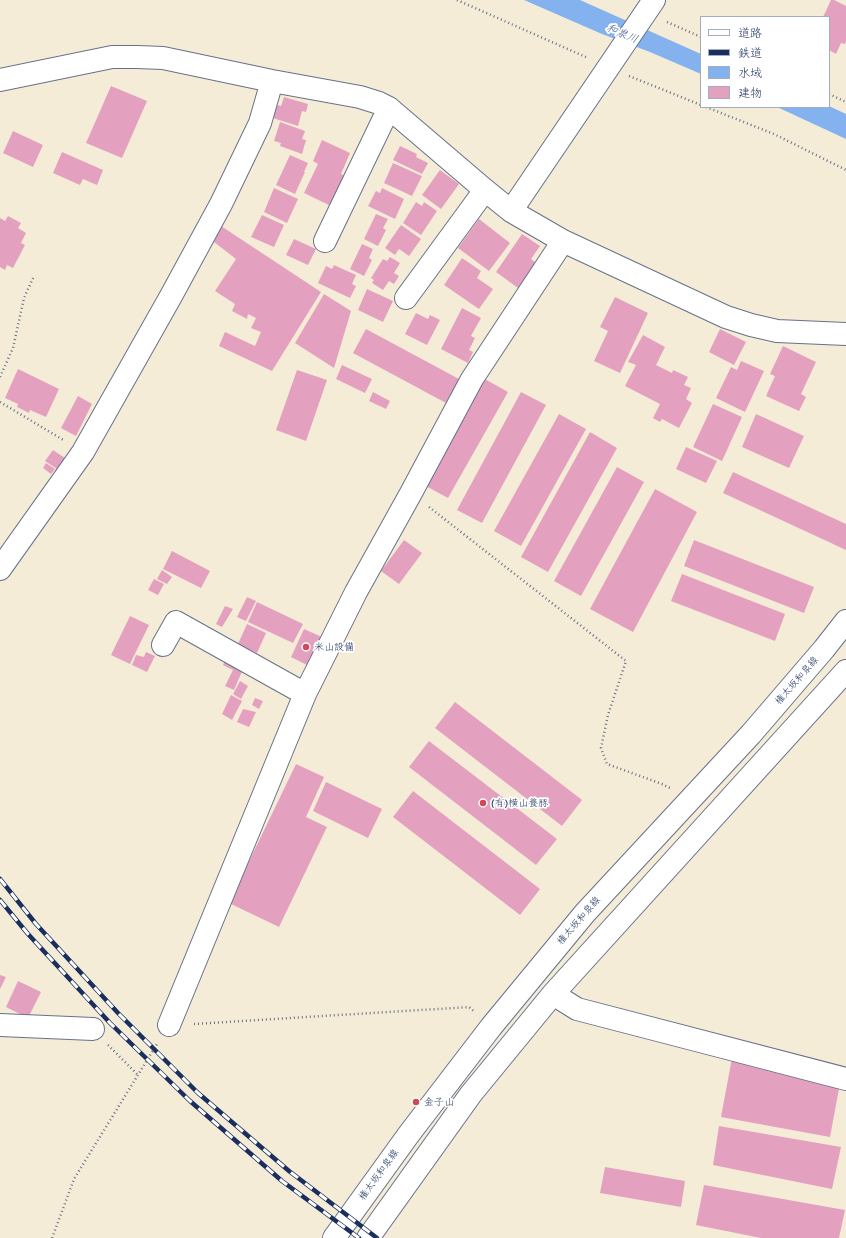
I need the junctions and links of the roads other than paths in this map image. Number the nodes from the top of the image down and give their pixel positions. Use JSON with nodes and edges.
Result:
{"nodes":[{"id":1,"x":648,"y":9,"type":"edge"},
{"id":2,"x":0,"y":80,"type":"edge"},
{"id":3,"x":272,"y":81,"type":"junction"},
{"id":4,"x":389,"y":108,"type":"junction"},
{"id":5,"x":485,"y":190,"type":"junction"},
{"id":6,"x":519,"y":200,"type":"junction"},
{"id":7,"x":325,"y":241,"type":"dead end"},
{"id":8,"x":563,"y":241,"type":"junction"},
{"id":9,"x":406,"y":298,"type":"dead end"},
{"id":10,"x":846,"y":334,"type":"edge"},
{"id":11,"x":0,"y":569,"type":"edge"},
{"id":12,"x":846,"y":622,"type":"edge"},
{"id":13,"x":163,"y":646,"type":"dead end"},
{"id":14,"x":846,"y":671,"type":"edge"},
{"id":15,"x":305,"y":694,"type":"junction"},
{"id":16,"x":553,"y":994,"type":"junction"},
{"id":17,"x":0,"y":1025,"type":"edge"},
{"id":18,"x":169,"y":1025,"type":"road end"},
{"id":19,"x":93,"y":1029,"type":"road end"},
{"id":20,"x":846,"y":1079,"type":"edge"},
{"id":21,"x":334,"y":1238,"type":"edge"},
{"id":22,"x":368,"y":1238,"type":"edge"}],
"edges":[{"from":1,"to":6,"type":"street"},
{"from":2,"to":3,"type":"street"},
{"from":3,"to":4,"type":"street"},
{"from":3,"to":11,"type":"street"},
{"from":4,"to":5,"type":"street"},
{"from":4,"to":7,"type":"street"},
{"from":5,"to":6,"type":"street"},
{"from":5,"to":9,"type":"street"},
{"from":6,"to":8,"type":"street"},
{"from":8,"to":10,"type":"street"},
{"from":8,"to":15,"type":"street"},
{"from":12,"to":21,"type":"street","name":"権太坂和泉線"},
{"from":13,"to":15,"type":"street"},
{"from":14,"to":16,"type":"street"},
{"from":15,"to":18,"type":"street"},
{"from":16,"to":20,"type":"street"},
{"from":16,"to":22,"type":"street"},
{"from":17,"to":19,"type":"street"}]}
